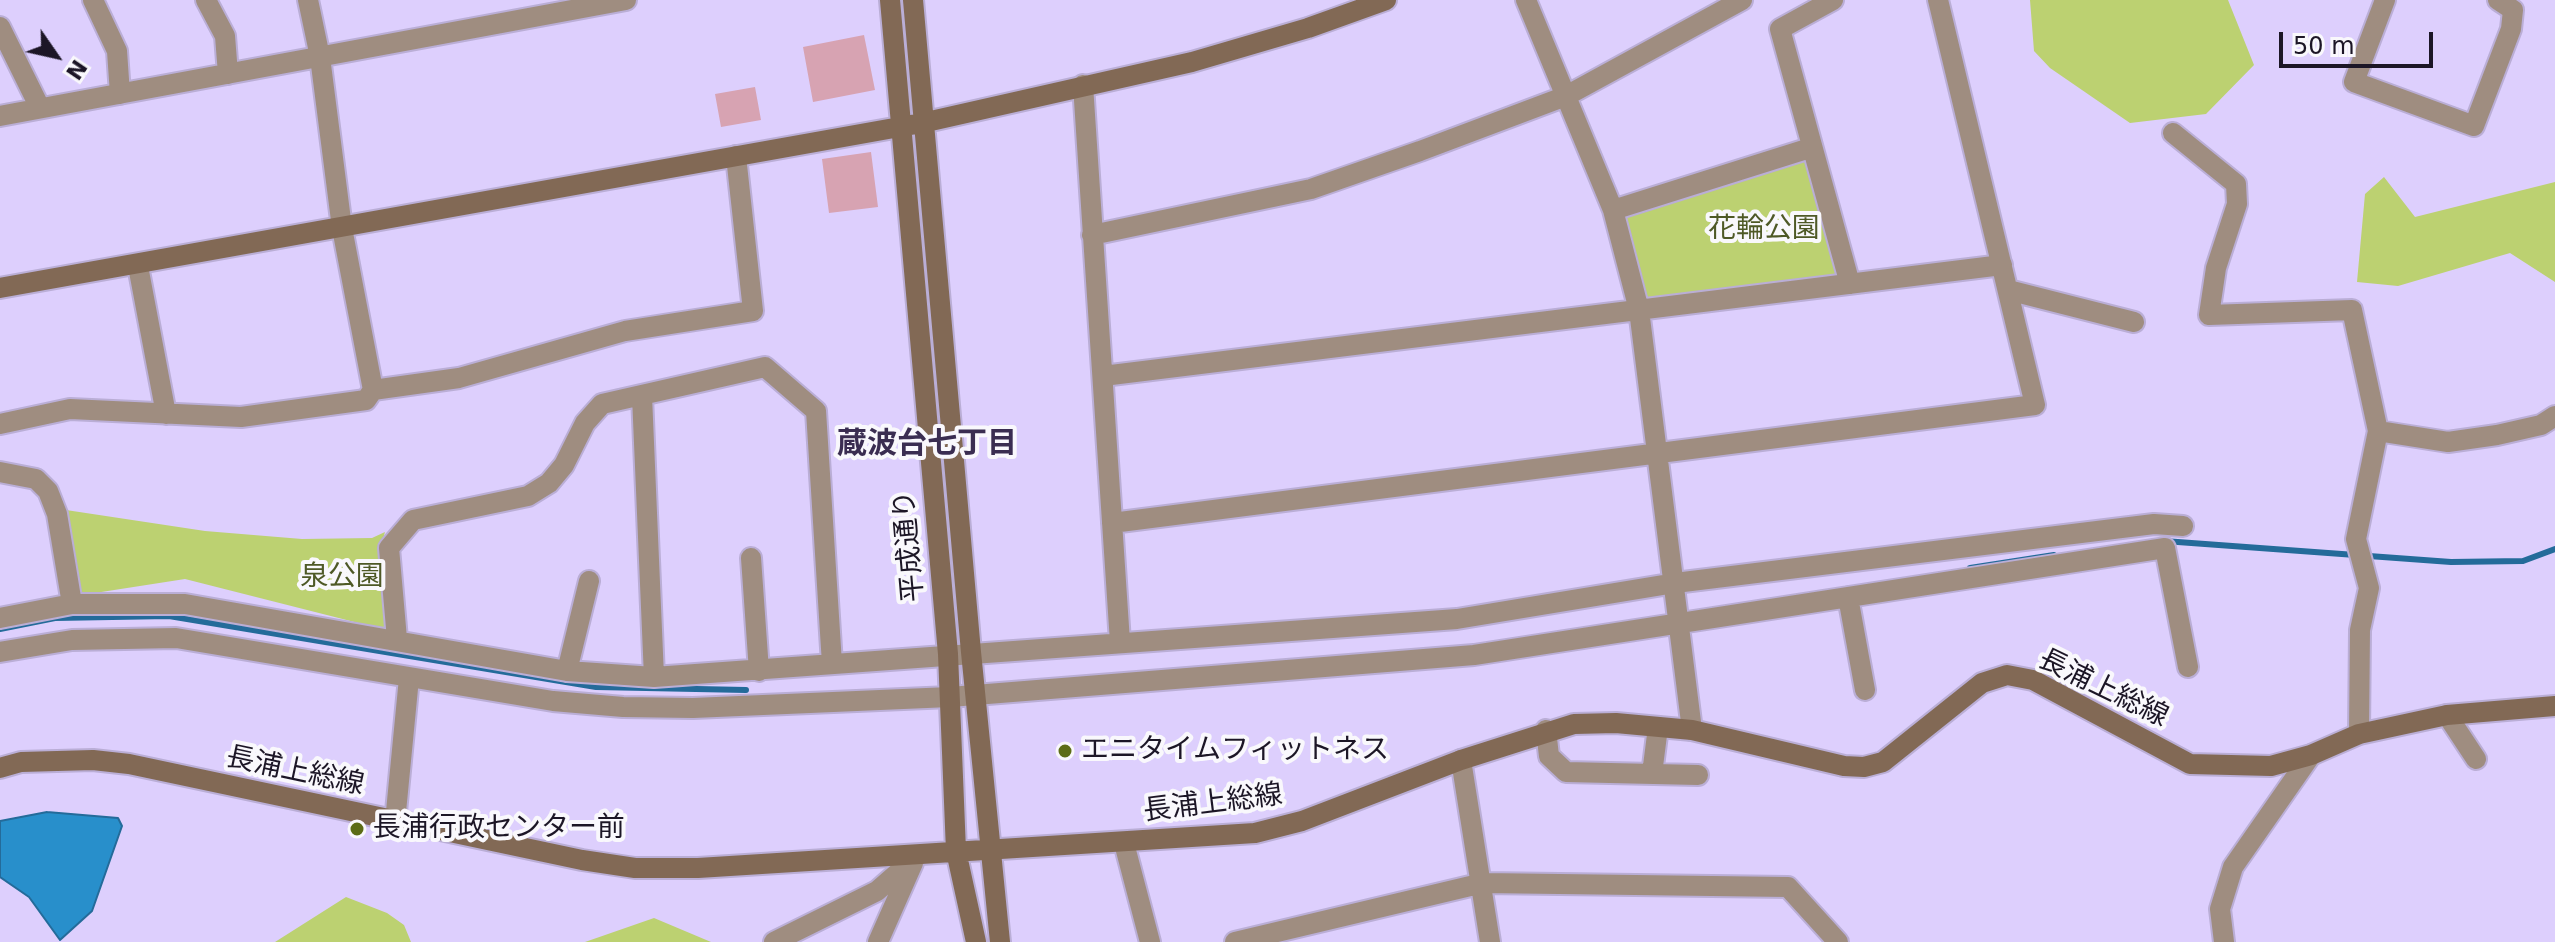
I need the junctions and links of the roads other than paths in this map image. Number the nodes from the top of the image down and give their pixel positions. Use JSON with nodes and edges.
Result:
{"nodes":[{"id":1,"x":93,"y":0,"type":"edge"},
{"id":2,"x":206,"y":0,"type":"edge"},
{"id":3,"x":308,"y":0,"type":"edge"},
{"id":4,"x":626,"y":0,"type":"edge"},
{"id":5,"x":890,"y":0,"type":"edge"},
{"id":6,"x":913,"y":0,"type":"edge"},
{"id":7,"x":1386,"y":0,"type":"edge"},
{"id":8,"x":1526,"y":0,"type":"edge"},
{"id":9,"x":1742,"y":0,"type":"edge"},
{"id":10,"x":1833,"y":0,"type":"edge"},
{"id":11,"x":1938,"y":0,"type":"edge"},
{"id":12,"x":2385,"y":0,"type":"edge"},
{"id":13,"x":2498,"y":0,"type":"edge"},
{"id":14,"x":0,"y":27,"type":"edge"},
{"id":15,"x":320,"y":57,"type":"junction"},
{"id":16,"x":228,"y":74,"type":"junction"},
{"id":17,"x":1083,"y":85,"type":"junction"},
{"id":18,"x":120,"y":94,"type":"junction"},
{"id":19,"x":1566,"y":96,"type":"junction"},
{"id":20,"x":40,"y":108,"type":"junction"},
{"id":21,"x":0,"y":116,"type":"edge"},
{"id":22,"x":922,"y":123,"type":"junction"},
{"id":23,"x":900,"y":127,"type":"junction"},
{"id":24,"x":2173,"y":133,"type":"dead end"},
{"id":25,"x":1810,"y":148,"type":"junction"},
{"id":26,"x":736,"y":156,"type":"junction"},
{"id":27,"x":1613,"y":210,"type":"junction"},
{"id":28,"x":342,"y":228,"type":"junction"},
{"id":29,"x":1092,"y":235,"type":"junction"},
{"id":30,"x":2002,"y":265,"type":"junction"},
{"id":31,"x":138,"y":266,"type":"junction"},
{"id":32,"x":1850,"y":284,"type":"junction"},
{"id":33,"x":0,"y":288,"type":"edge"},
{"id":34,"x":2008,"y":290,"type":"junction"},
{"id":35,"x":1639,"y":310,"type":"junction"},
{"id":36,"x":2134,"y":322,"type":"dead end"},
{"id":37,"x":1103,"y":376,"type":"junction"},
{"id":38,"x":373,"y":390,"type":"junction"},
{"id":39,"x":642,"y":396,"type":"junction"},
{"id":40,"x":166,"y":414,"type":"junction"},
{"id":41,"x":2555,"y":416,"type":"edge"},
{"id":42,"x":0,"y":424,"type":"edge"},
{"id":43,"x":2378,"y":431,"type":"junction"},
{"id":44,"x":1658,"y":453,"type":"junction"},
{"id":45,"x":0,"y":472,"type":"edge"},
{"id":46,"x":1112,"y":523,"type":"junction"},
{"id":47,"x":2183,"y":526,"type":"dead end"},
{"id":48,"x":751,"y":558,"type":"dead end"},
{"id":49,"x":589,"y":581,"type":"dead end"},
{"id":50,"x":1675,"y":583,"type":"junction"},
{"id":51,"x":1848,"y":597,"type":"junction"},
{"id":52,"x":72,"y":604,"type":"junction"},
{"id":53,"x":0,"y":618,"type":"edge"},
{"id":54,"x":1679,"y":623,"type":"junction"},
{"id":55,"x":397,"y":639,"type":"junction"},
{"id":56,"x":1120,"y":642,"type":"junction"},
{"id":57,"x":434,"y":645,"type":"junction"},
{"id":58,"x":0,"y":652,"type":"edge"},
{"id":59,"x":971,"y":652,"type":"junction"},
{"id":60,"x":948,"y":654,"type":"junction"},
{"id":61,"x":832,"y":664,"type":"junction"},
{"id":62,"x":2188,"y":667,"type":"dead end"},
{"id":63,"x":567,"y":671,"type":"junction"},
{"id":64,"x":759,"y":671,"type":"junction"},
{"id":65,"x":654,"y":677,"type":"junction"},
{"id":66,"x":418,"y":680,"type":"junction"},
{"id":67,"x":1865,"y":690,"type":"dead end"},
{"id":68,"x":975,"y":694,"type":"junction"},
{"id":69,"x":950,"y":697,"type":"junction"},
{"id":70,"x":2555,"y":706,"type":"edge"},
{"id":71,"x":2447,"y":715,"type":"junction"},
{"id":72,"x":1658,"y":727,"type":"junction"},
{"id":73,"x":1546,"y":730,"type":"junction"},
{"id":74,"x":1692,"y":730,"type":"junction"},
{"id":75,"x":2359,"y":734,"type":"junction"},
{"id":76,"x":2311,"y":755,"type":"junction"},
{"id":77,"x":2476,"y":759,"type":"dead end"},
{"id":78,"x":1461,"y":760,"type":"junction"},
{"id":79,"x":0,"y":768,"type":"edge"},
{"id":80,"x":1652,"y":774,"type":"junction"},
{"id":81,"x":1698,"y":775,"type":"dead end"},
{"id":82,"x":395,"y":822,"type":"junction"},
{"id":83,"x":1124,"y":843,"type":"junction"},
{"id":84,"x":991,"y":847,"type":"junction"},
{"id":85,"x":956,"y":851,"type":"junction"},
{"id":86,"x":917,"y":856,"type":"junction"},
{"id":87,"x":1483,"y":883,"type":"junction"},
{"id":88,"x":774,"y":942,"type":"edge"},
{"id":89,"x":878,"y":942,"type":"edge"},
{"id":90,"x":976,"y":942,"type":"edge"},
{"id":91,"x":1000,"y":942,"type":"edge"},
{"id":92,"x":1150,"y":942,"type":"edge"},
{"id":93,"x":1235,"y":942,"type":"edge"},
{"id":94,"x":1490,"y":942,"type":"edge"},
{"id":95,"x":1838,"y":942,"type":"edge"},
{"id":96,"x":2224,"y":942,"type":"edge"}],
"edges":[{"from":1,"to":18,"type":"street"},
{"from":2,"to":16,"type":"street"},
{"from":3,"to":15,"type":"street"},
{"from":4,"to":15,"type":"street"},
{"from":5,"to":23,"type":"street","name":"平成通り"},
{"from":6,"to":22,"type":"street","name":"平成通り"},
{"from":7,"to":17,"type":"street"},
{"from":8,"to":19,"type":"street"},
{"from":9,"to":19,"type":"street"},
{"from":10,"to":25,"type":"street"},
{"from":11,"to":30,"type":"street"},
{"from":12,"to":13,"type":"street"},
{"from":14,"to":20,"type":"street"},
{"from":15,"to":16,"type":"street"},
{"from":15,"to":28,"type":"street"},
{"from":16,"to":18,"type":"street"},
{"from":17,"to":22,"type":"street"},
{"from":17,"to":29,"type":"street"},
{"from":18,"to":20,"type":"street"},
{"from":19,"to":27,"type":"street"},
{"from":19,"to":29,"type":"street"},
{"from":20,"to":21,"type":"street"},
{"from":22,"to":23,"type":"street"},
{"from":22,"to":59,"type":"street","name":"平成通り"},
{"from":23,"to":26,"type":"street"},
{"from":23,"to":60,"type":"street","name":"平成通り"},
{"from":24,"to":43,"type":"street"},
{"from":25,"to":27,"type":"street"},
{"from":25,"to":32,"type":"street"},
{"from":26,"to":28,"type":"street"},
{"from":26,"to":38,"type":"street"},
{"from":27,"to":35,"type":"street"},
{"from":28,"to":31,"type":"street"},
{"from":28,"to":38,"type":"street"},
{"from":29,"to":37,"type":"street"},
{"from":30,"to":32,"type":"street"},
{"from":30,"to":34,"type":"street"},
{"from":31,"to":33,"type":"street"},
{"from":31,"to":40,"type":"street"},
{"from":32,"to":35,"type":"street"},
{"from":34,"to":36,"type":"street"},
{"from":34,"to":44,"type":"street"},
{"from":35,"to":37,"type":"street"},
{"from":35,"to":44,"type":"street"},
{"from":37,"to":46,"type":"street"},
{"from":38,"to":40,"type":"street"},
{"from":39,"to":55,"type":"street"},
{"from":39,"to":61,"type":"street"},
{"from":39,"to":65,"type":"street"},
{"from":40,"to":42,"type":"street"},
{"from":41,"to":43,"type":"street"},
{"from":43,"to":75,"type":"street"},
{"from":44,"to":46,"type":"street"},
{"from":44,"to":50,"type":"street"},
{"from":45,"to":52,"type":"street"},
{"from":46,"to":56,"type":"street"},
{"from":47,"to":50,"type":"street"},
{"from":48,"to":64,"type":"street"},
{"from":49,"to":63,"type":"street"},
{"from":50,"to":54,"type":"street"},
{"from":50,"to":56,"type":"street"},
{"from":51,"to":54,"type":"street"},
{"from":51,"to":62,"type":"street"},
{"from":51,"to":67,"type":"street"},
{"from":52,"to":53,"type":"street"},
{"from":52,"to":55,"type":"street"},
{"from":54,"to":68,"type":"street"},
{"from":54,"to":74,"type":"street"},
{"from":55,"to":57,"type":"street"},
{"from":56,"to":59,"type":"street"},
{"from":57,"to":63,"type":"street"},
{"from":57,"to":66,"type":"street"},
{"from":58,"to":66,"type":"street"},
{"from":59,"to":60,"type":"street"},
{"from":59,"to":68,"type":"street","name":"平成通り"},
{"from":60,"to":61,"type":"street"},
{"from":60,"to":69,"type":"street","name":"平成通り"},
{"from":61,"to":64,"type":"street"},
{"from":63,"to":65,"type":"street"},
{"from":64,"to":65,"type":"street"},
{"from":66,"to":69,"type":"street"},
{"from":66,"to":82,"type":"street"},
{"from":68,"to":69,"type":"street"},
{"from":68,"to":84,"type":"street","name":"平成通り"},
{"from":69,"to":85,"type":"street","name":"平成通り"},
{"from":70,"to":71,"type":"street","name":"長浦上総線"},
{"from":71,"to":75,"type":"street","name":"長浦上総線"},
{"from":71,"to":77,"type":"street"},
{"from":72,"to":73,"type":"street","name":"長浦上総線"},
{"from":72,"to":74,"type":"street","name":"長浦上総線"},
{"from":72,"to":80,"type":"street"},
{"from":73,"to":78,"type":"street","name":"長浦上総線"},
{"from":73,"to":80,"type":"street"},
{"from":74,"to":76,"type":"street","name":"長浦上総線"},
{"from":75,"to":76,"type":"street","name":"長浦上総線"},
{"from":76,"to":96,"type":"street"},
{"from":78,"to":83,"type":"street","name":"長浦上総線"},
{"from":78,"to":87,"type":"street"},
{"from":79,"to":82,"type":"street","name":"長浦上総線"},
{"from":80,"to":81,"type":"street"},
{"from":82,"to":86,"type":"street","name":"長浦上総線"},
{"from":83,"to":84,"type":"street","name":"長浦上総線"},
{"from":83,"to":92,"type":"street"},
{"from":84,"to":85,"type":"street","name":"長浦上総線"},
{"from":84,"to":91,"type":"street","name":"平成通り"},
{"from":85,"to":86,"type":"street","name":"長浦上総線"},
{"from":85,"to":90,"type":"street","name":"平成通り"},
{"from":86,"to":88,"type":"street"},
{"from":86,"to":89,"type":"street"},
{"from":87,"to":93,"type":"street"},
{"from":87,"to":94,"type":"street"},
{"from":87,"to":95,"type":"street"}]}
